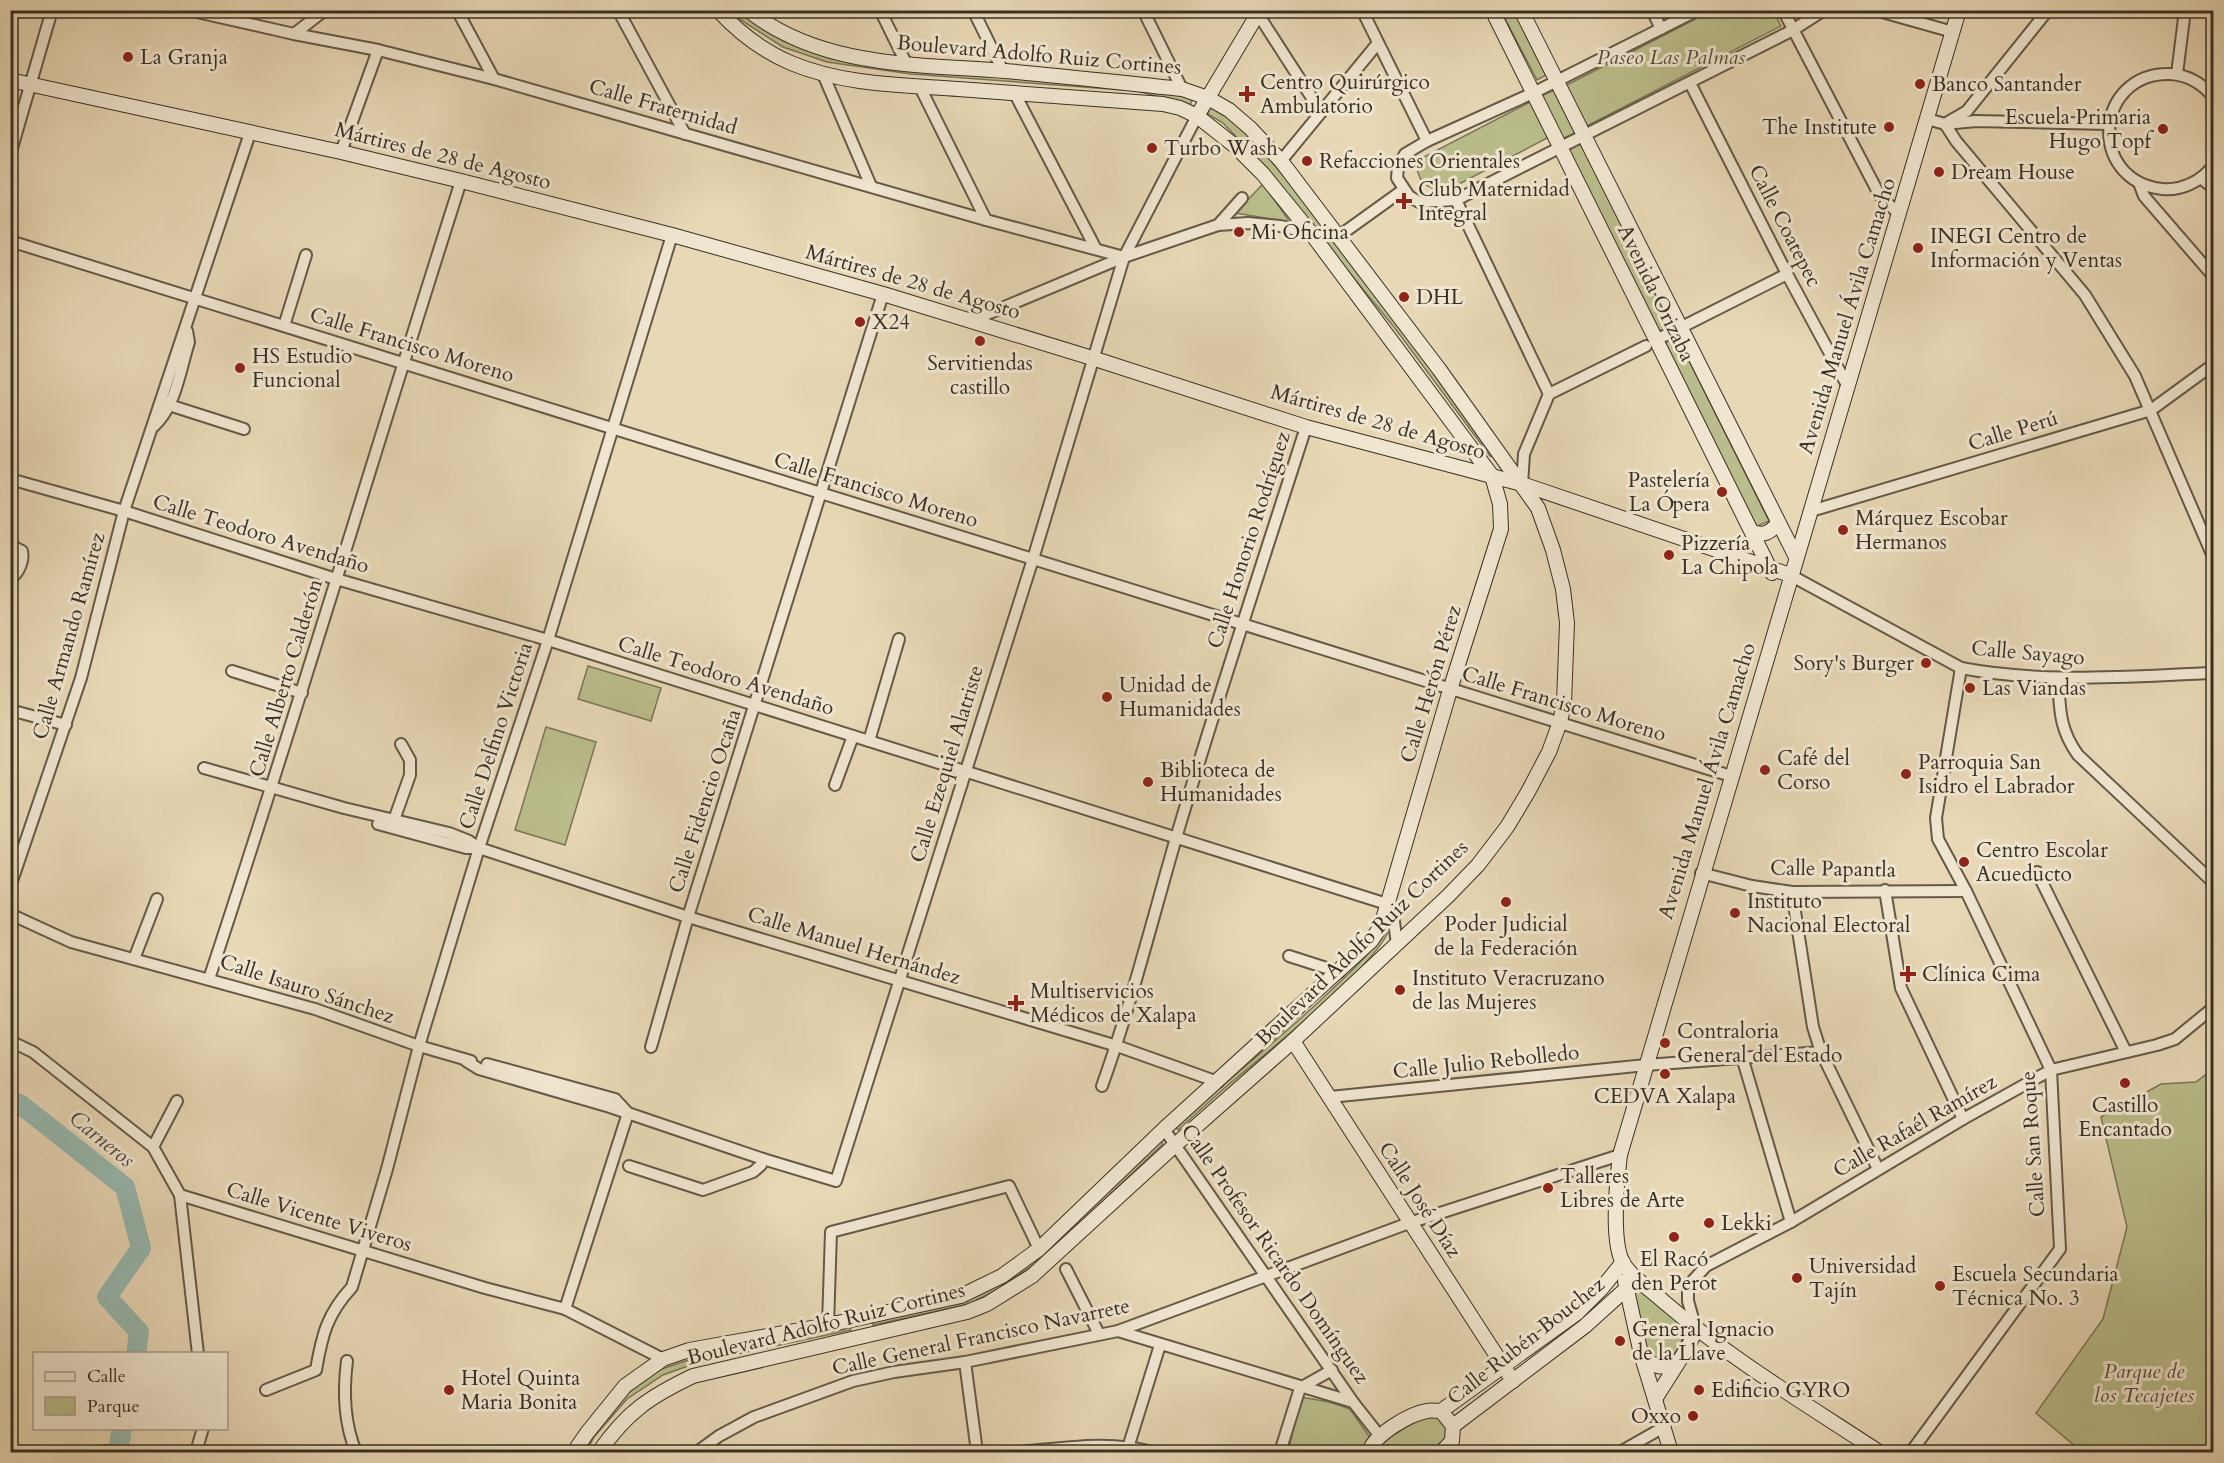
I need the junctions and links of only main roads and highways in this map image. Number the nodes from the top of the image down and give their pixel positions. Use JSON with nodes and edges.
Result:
{"nodes":[{"id":1,"x":718,"y":10,"type":"edge"},
{"id":2,"x":748,"y":10,"type":"edge"},
{"id":3,"x":1492,"y":10,"type":"edge"},
{"id":4,"x":1521,"y":10,"type":"edge"},
{"id":5,"x":1959,"y":10,"type":"edge"},
{"id":6,"x":1259,"y":12,"type":"edge"},
{"id":7,"x":10,"y":80,"type":"edge"},
{"id":8,"x":1208,"y":98,"type":"junction"},
{"id":9,"x":1197,"y":116,"type":"junction"},
{"id":10,"x":1492,"y":476,"type":"junction"},
{"id":11,"x":1522,"y":484,"type":"junction"},
{"id":12,"x":1778,"y":523,"type":"junction"},
{"id":13,"x":1752,"y":532,"type":"junction"},
{"id":14,"x":1796,"y":557,"type":"junction"},
{"id":15,"x":1770,"y":568,"type":"junction"},
{"id":16,"x":1790,"y":575,"type":"junction"},
{"id":17,"x":1785,"y":592,"type":"junction"},
{"id":18,"x":1387,"y":904,"type":"joint"},
{"id":19,"x":1293,"y":1041,"type":"junction"},
{"id":20,"x":1623,"y":1262,"type":"junction"},
{"id":21,"x":1626,"y":1289,"type":"junction"},
{"id":22,"x":856,"y":1319,"type":"junction"},
{"id":23,"x":1696,"y":1329,"type":"junction"},
{"id":24,"x":860,"y":1337,"type":"junction"},
{"id":25,"x":1641,"y":1354,"type":"junction"},
{"id":26,"x":1676,"y":1365,"type":"junction"},
{"id":27,"x":1503,"y":1368,"type":"junction"},
{"id":28,"x":1513,"y":1381,"type":"junction"},
{"id":29,"x":1655,"y":1399,"type":"junction"},
{"id":30,"x":1442,"y":1411,"type":"junction"},
{"id":31,"x":1453,"y":1426,"type":"junction"},
{"id":32,"x":1667,"y":1451,"type":"edge"},
{"id":33,"x":574,"y":1452,"type":"edge"},
{"id":34,"x":599,"y":1452,"type":"edge"},
{"id":35,"x":1369,"y":1452,"type":"edge"},
{"id":36,"x":1442,"y":1452,"type":"edge"},
{"id":37,"x":1878,"y":1452,"type":"edge"}],
"edges":[{"from":1,"to":9,"type":"main road","name":"Boulevard Adolfo Ruiz Cortines"},
{"from":2,"to":8,"type":"main road","name":"Boulevard Adolfo Ruiz Cortines"},
{"from":3,"to":13,"type":"main road","name":"Avenida Orizaba"},
{"from":4,"to":12,"type":"main road","name":"Avenida Orizaba"},
{"from":5,"to":14,"type":"main road","name":"Avenida Manuel Ávila Camacho"},
{"from":6,"to":8,"type":"main road"},
{"from":7,"to":10,"type":"main road","name":"Mártires de 28 de Agosto"},
{"from":8,"to":9,"type":"main road"},
{"from":8,"to":11,"type":"main road","name":"Boulevard Adolfo Ruiz Cortines"},
{"from":9,"to":10,"type":"main road","name":"Boulevard Adolfo Ruiz Cortines"},
{"from":10,"to":11,"type":"main road","name":"Mártires de 28 de Agosto"},
{"from":10,"to":18,"type":"main road","name":"Calle Herón Pérez"},
{"from":11,"to":15,"type":"main road","name":"Mártires de 28 de Agosto"},
{"from":11,"to":19,"type":"main road","name":"Boulevard Adolfo Ruiz Cortines"},
{"from":12,"to":13,"type":"main road"},
{"from":12,"to":14,"type":"main road","name":"Avenida Orizaba"},
{"from":13,"to":15,"type":"main road","name":"Avenida Orizaba"},
{"from":14,"to":16,"type":"main road","name":"Avenida Manuel Ávila Camacho"},
{"from":15,"to":16,"type":"main road","name":"Mártires de 28 de Agosto"},
{"from":15,"to":17,"type":"main road","name":"Avenida Orizaba"},
{"from":16,"to":17,"type":"main road","name":"Avenida Manuel Ávila Camacho"},
{"from":17,"to":20,"type":"main road","name":"Avenida Manuel Ávila Camacho"},
{"from":18,"to":22,"type":"main road","name":"Boulevard Adolfo Ruiz Cortines"},
{"from":19,"to":24,"type":"main road","name":"Boulevard Adolfo Ruiz Cortines"},
{"from":19,"to":27,"type":"main road","name":"Calle José Díaz"},
{"from":20,"to":21,"type":"main road","name":"Avenida Manuel Ávila Camacho"},
{"from":20,"to":23,"type":"main road"},
{"from":20,"to":27,"type":"main road","name":"Calle Rubén Bouchez"},
{"from":21,"to":25,"type":"main road","name":"Avenida Manuel Ávila Camacho"},
{"from":21,"to":28,"type":"main road","name":"Calle Rubén Bouchez"},
{"from":22,"to":24,"type":"main road"},
{"from":22,"to":33,"type":"main road","name":"Boulevard Adolfo Ruiz Cortines"},
{"from":23,"to":26,"type":"main road"},
{"from":23,"to":37,"type":"main road"},
{"from":24,"to":34,"type":"main road","name":"Boulevard Adolfo Ruiz Cortines"},
{"from":25,"to":26,"type":"main road"},
{"from":25,"to":29,"type":"main road","name":"Avenida Manuel Ávila Camacho"},
{"from":26,"to":29,"type":"main road"},
{"from":27,"to":28,"type":"main road","name":"Calle José Díaz"},
{"from":27,"to":30,"type":"main road","name":"Calle Rubén Bouchez"},
{"from":28,"to":31,"type":"main road","name":"Calle Rubén Bouchez"},
{"from":29,"to":32,"type":"main road","name":"Avenida Manuel Ávila Camacho"},
{"from":30,"to":31,"type":"main road"},
{"from":30,"to":35,"type":"main road"},
{"from":31,"to":36,"type":"main road"}]}
